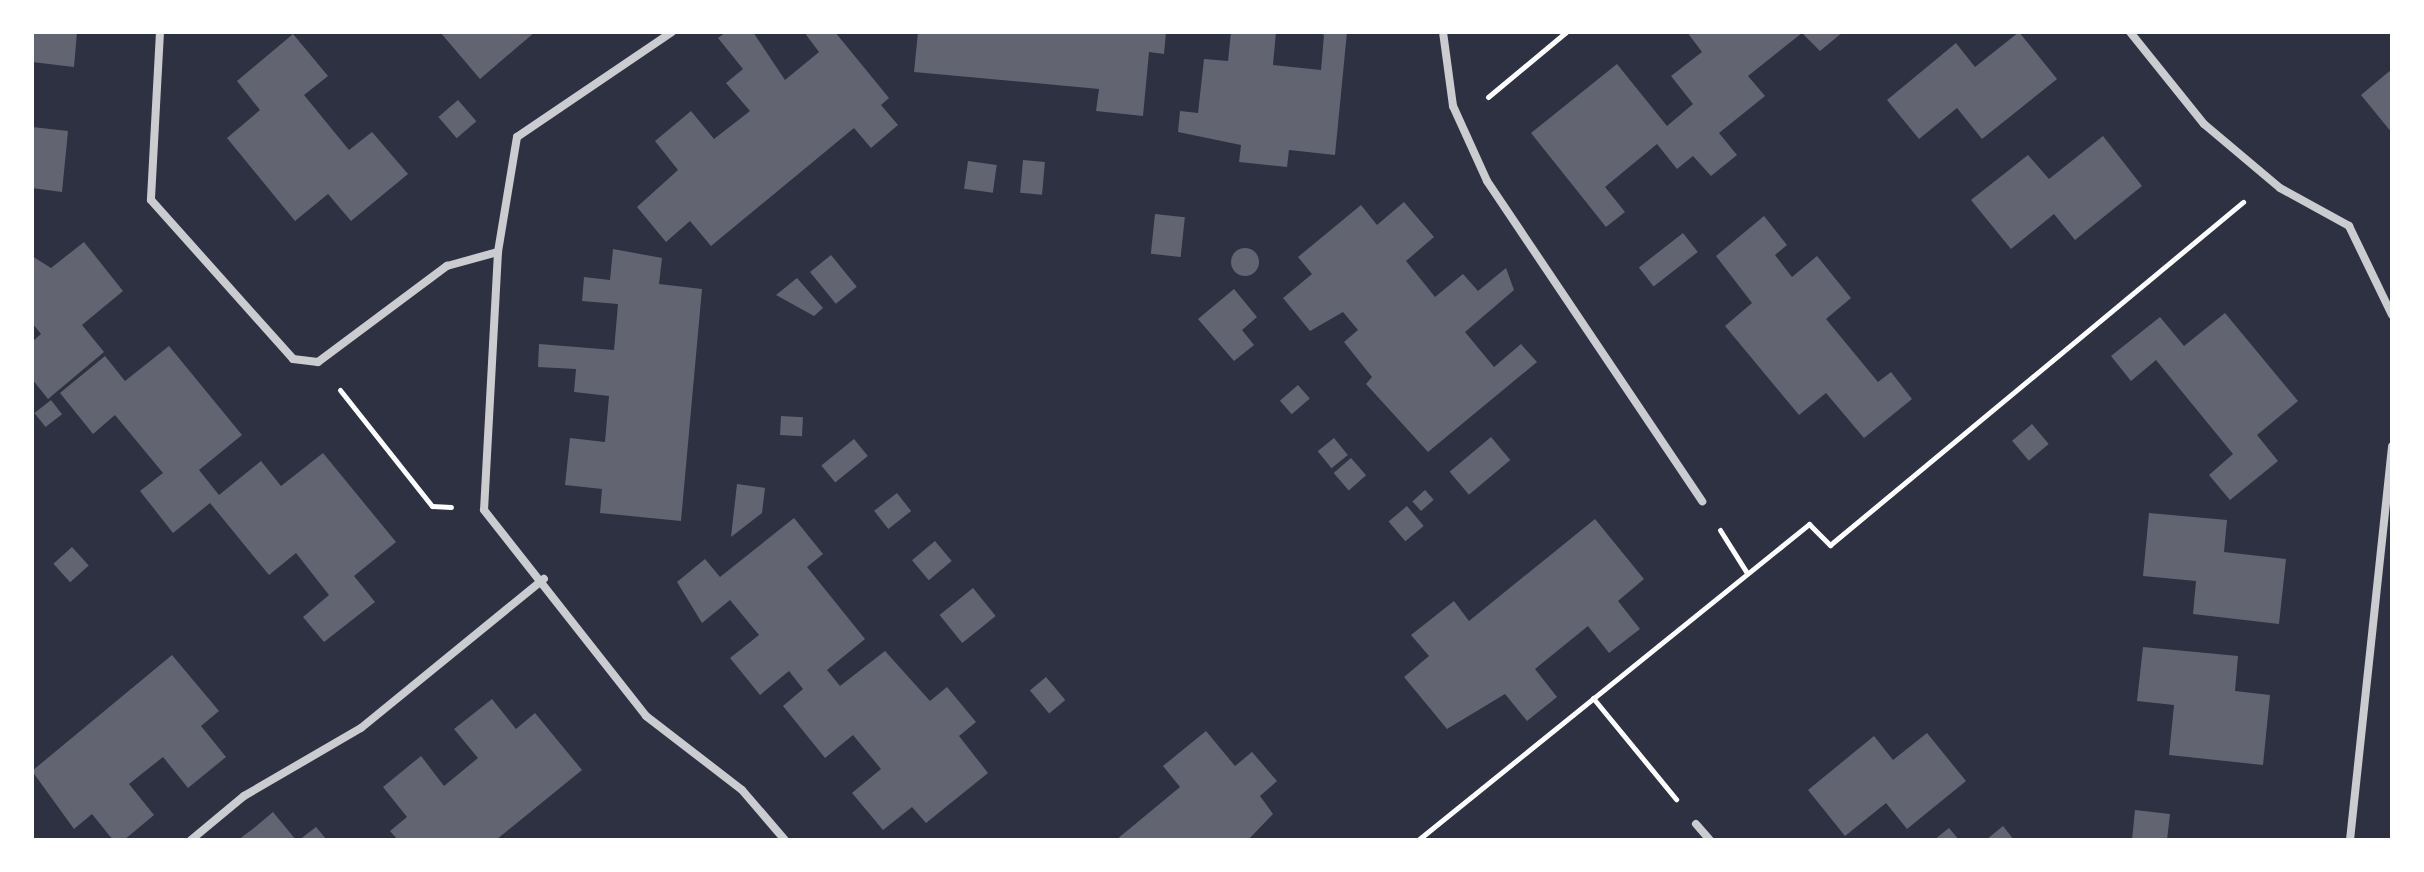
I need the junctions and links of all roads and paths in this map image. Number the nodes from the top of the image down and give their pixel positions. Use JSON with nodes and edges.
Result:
{"nodes":[{"id":1,"x":160,"y":32,"type":"edge"},
{"id":2,"x":672,"y":32,"type":"edge"},
{"id":3,"x":1443,"y":32,"type":"edge"},
{"id":4,"x":1566,"y":32,"type":"edge"},
{"id":5,"x":2130,"y":32,"type":"edge"},
{"id":6,"x":1459,"y":120,"type":"junction"},
{"id":7,"x":2272,"y":178,"type":"junction"},
{"id":8,"x":498,"y":252,"type":"junction"},
{"id":9,"x":2392,"y":315,"type":"edge"},
{"id":10,"x":318,"y":362,"type":"junction"},
{"id":11,"x":2392,"y":446,"type":"edge"},
{"id":12,"x":1702,"y":501,"type":"joint"},
{"id":13,"x":484,"y":510,"type":"junction"},
{"id":14,"x":1747,"y":573,"type":"junction"},
{"id":15,"x":544,"y":579,"type":"junction"},
{"id":16,"x":1593,"y":698,"type":"junction"},
{"id":17,"x":1696,"y":824,"type":"joint"},
{"id":18,"x":191,"y":840,"type":"edge"},
{"id":19,"x":785,"y":840,"type":"edge"},
{"id":20,"x":1418,"y":840,"type":"edge"},
{"id":21,"x":1710,"y":840,"type":"edge"},
{"id":22,"x":2350,"y":840,"type":"edge"}],
"edges":[{"from":1,"to":10,"type":"street"},
{"from":2,"to":8,"type":"street"},
{"from":3,"to":6,"type":"street"},
{"from":4,"to":6,"type":"path"},
{"from":5,"to":7,"type":"street"},
{"from":6,"to":12,"type":"street"},
{"from":7,"to":9,"type":"street"},
{"from":7,"to":14,"type":"path"},
{"from":8,"to":10,"type":"street"},
{"from":8,"to":13,"type":"street"},
{"from":10,"to":13,"type":"path"},
{"from":11,"to":22,"type":"street"},
{"from":12,"to":14,"type":"path"},
{"from":13,"to":15,"type":"street"},
{"from":14,"to":16,"type":"path"},
{"from":15,"to":18,"type":"street"},
{"from":15,"to":19,"type":"street"},
{"from":16,"to":17,"type":"path"},
{"from":16,"to":20,"type":"path"},
{"from":17,"to":21,"type":"street"}]}
